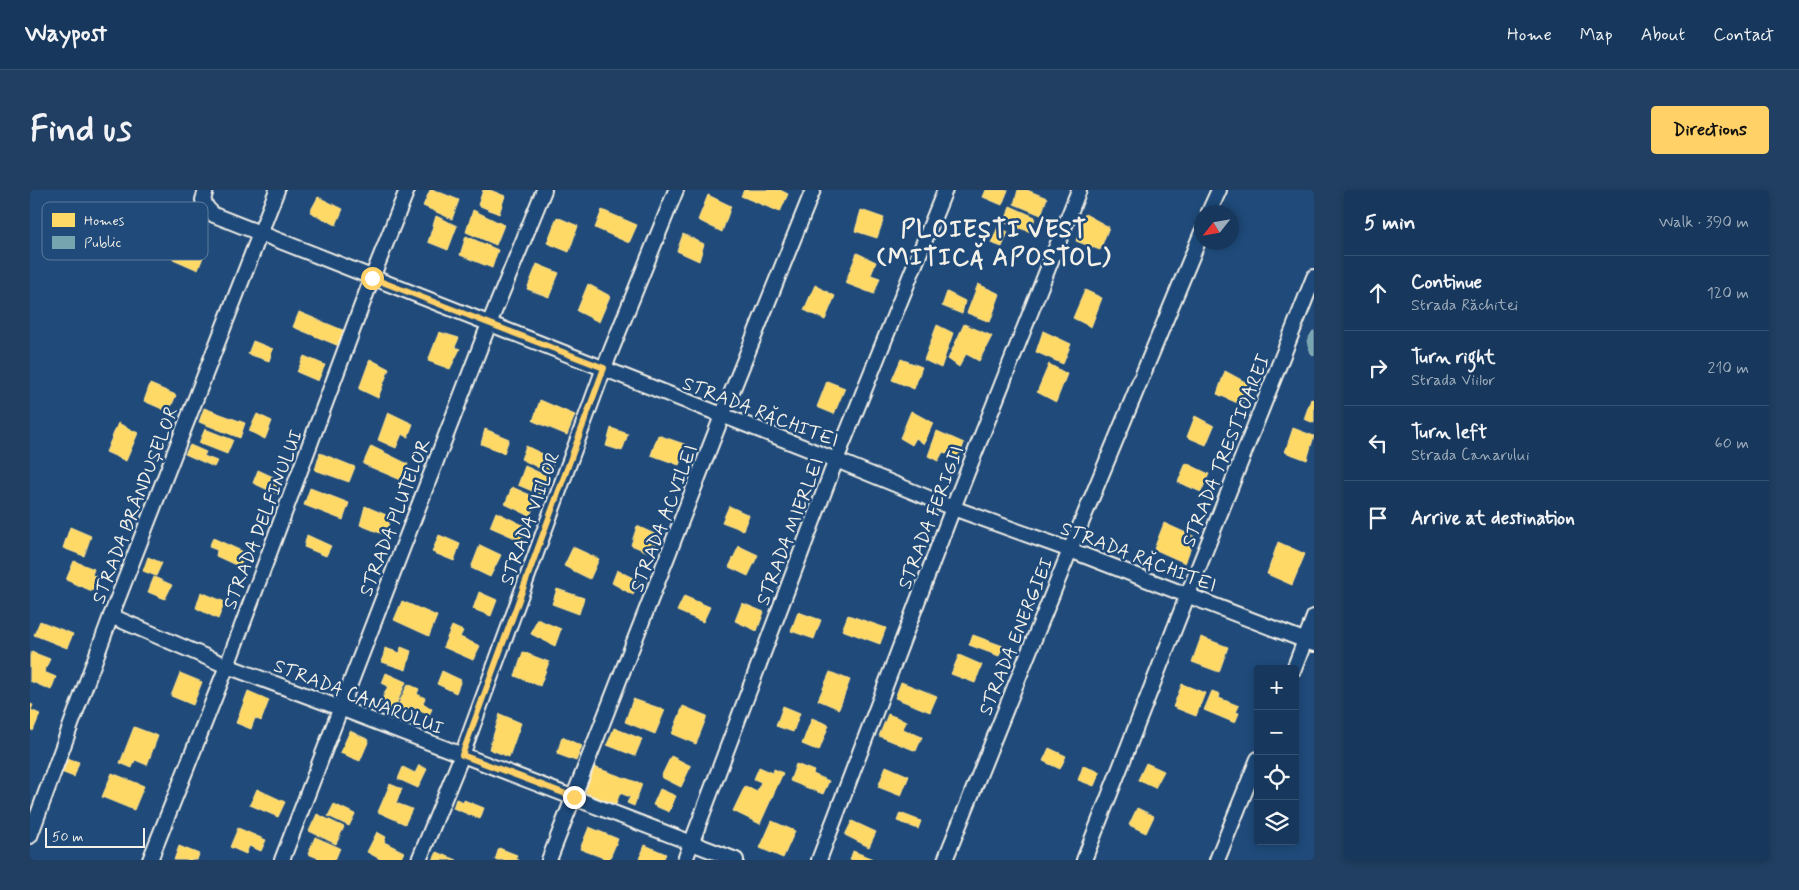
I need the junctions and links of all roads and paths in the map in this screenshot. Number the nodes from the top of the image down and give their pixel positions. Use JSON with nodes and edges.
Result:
{"nodes":[{"id":1,"x":277,"y":190,"type":"edge"},
{"id":2,"x":407,"y":190,"type":"edge"},
{"id":3,"x":544,"y":190,"type":"edge"},
{"id":4,"x":676,"y":190,"type":"edge"},
{"id":5,"x":813,"y":190,"type":"edge"},
{"id":6,"x":945,"y":190,"type":"edge"},
{"id":7,"x":1080,"y":190,"type":"edge"},
{"id":8,"x":1219,"y":190,"type":"edge"},
{"id":9,"x":1212,"y":205,"type":"edge"},
{"id":10,"x":208,"y":209,"type":"edge"},
{"id":11,"x":260,"y":233,"type":"junction"},
{"id":12,"x":1195,"y":250,"type":"edge"},
{"id":13,"x":372,"y":278,"type":"junction"},
{"id":14,"x":1314,"y":278,"type":"edge"},
{"id":15,"x":489,"y":324,"type":"junction"},
{"id":16,"x":604,"y":368,"type":"junction"},
{"id":17,"x":722,"y":416,"type":"junction"},
{"id":18,"x":836,"y":460,"type":"junction"},
{"id":19,"x":953,"y":508,"type":"junction"},
{"id":20,"x":1070,"y":550,"type":"junction"},
{"id":21,"x":1188,"y":594,"type":"junction"},
{"id":22,"x":111,"y":616,"type":"junction"},
{"id":23,"x":1314,"y":617,"type":"edge"},
{"id":24,"x":1310,"y":642,"type":"edge"},
{"id":25,"x":1296,"y":665,"type":"edge"},
{"id":26,"x":226,"y":666,"type":"junction"},
{"id":27,"x":340,"y":708,"type":"junction"},
{"id":28,"x":462,"y":755,"type":"junction"},
{"id":29,"x":1254,"y":769,"type":"edge"},
{"id":30,"x":574,"y":797,"type":"junction"},
{"id":31,"x":30,"y":836,"type":"edge"},
{"id":32,"x":692,"y":842,"type":"junction"},
{"id":33,"x":150,"y":860,"type":"edge"},
{"id":34,"x":282,"y":860,"type":"edge"},
{"id":35,"x":419,"y":860,"type":"edge"},
{"id":36,"x":549,"y":860,"type":"edge"},
{"id":37,"x":684,"y":860,"type":"edge"},
{"id":38,"x":736,"y":860,"type":"edge"},
{"id":39,"x":819,"y":860,"type":"edge"},
{"id":40,"x":945,"y":860,"type":"edge"},
{"id":41,"x":1084,"y":860,"type":"edge"},
{"id":42,"x":1218,"y":860,"type":"edge"}],
"edges":[{"from":1,"to":11,"type":"street","name":"STRADA BRÂNDUȘELOR"},
{"from":2,"to":13,"type":"street","name":"STRADA DELFINULUI"},
{"from":3,"to":15,"type":"street","name":"STRADA PLUTELOR"},
{"from":4,"to":16,"type":"street","name":"STRADA VIILOR"},
{"from":5,"to":17,"type":"street","name":"STRADA ACVILEI"},
{"from":6,"to":18,"type":"street","name":"STRADA MIERLEI"},
{"from":7,"to":19,"type":"street","name":"STRADA FERIGII"},
{"from":8,"to":9,"type":"street"},
{"from":10,"to":11,"type":"street","name":"STRADA RĂCHITEI"},
{"from":11,"to":13,"type":"street","name":"STRADA RĂCHITEI"},
{"from":11,"to":22,"type":"street","name":"STRADA BRÂNDUȘELOR"},
{"from":12,"to":20,"type":"street","name":"STRADA ENERGIEI"},
{"from":13,"to":15,"type":"street","name":"STRADA RĂCHITEI"},
{"from":13,"to":26,"type":"street","name":"STRADA DELFINULUI"},
{"from":14,"to":21,"type":"street","name":"STRADA TRESTIOAREI"},
{"from":15,"to":16,"type":"street","name":"STRADA RĂCHITEI"},
{"from":15,"to":27,"type":"street","name":"STRADA PLUTELOR"},
{"from":16,"to":17,"type":"street","name":"STRADA RĂCHITEI"},
{"from":16,"to":28,"type":"street","name":"STRADA VIILOR"},
{"from":17,"to":18,"type":"street","name":"STRADA RĂCHITEI"},
{"from":17,"to":30,"type":"street","name":"STRADA ACVILEI"},
{"from":18,"to":19,"type":"street","name":"STRADA RĂCHITEI"},
{"from":18,"to":32,"type":"street","name":"STRADA MIERLEI"},
{"from":19,"to":20,"type":"street","name":"STRADA RĂCHITEI"},
{"from":19,"to":39,"type":"street","name":"STRADA FERIGII"},
{"from":20,"to":21,"type":"street","name":"STRADA RĂCHITEI"},
{"from":20,"to":40,"type":"street","name":"STRADA ENERGIEI"},
{"from":21,"to":24,"type":"street","name":"STRADA RĂCHITEI"},
{"from":21,"to":41,"type":"street","name":"STRADA TRESTIOAREI"},
{"from":22,"to":26,"type":"street","name":"STRADA CANARULUI"},
{"from":22,"to":31,"type":"street","name":"STRADA BRÂNDUȘELOR"},
{"from":23,"to":24,"type":"street"},
{"from":24,"to":25,"type":"street"},
{"from":26,"to":27,"type":"street","name":"STRADA CANARULUI"},
{"from":26,"to":33,"type":"street","name":"STRADA DELFINULUI"},
{"from":27,"to":28,"type":"street","name":"STRADA CANARULUI"},
{"from":27,"to":34,"type":"street","name":"STRADA PLUTELOR"},
{"from":28,"to":30,"type":"street","name":"STRADA CANARULUI"},
{"from":28,"to":35,"type":"street","name":"STRADA VIILOR"},
{"from":29,"to":42,"type":"street"},
{"from":30,"to":32,"type":"street","name":"STRADA CANARULUI"},
{"from":30,"to":36,"type":"street","name":"STRADA ACVILEI"},
{"from":32,"to":37,"type":"street","name":"STRADA MIERLEI"},
{"from":32,"to":38,"type":"street","name":"STRADA CANARULUI"}]}
